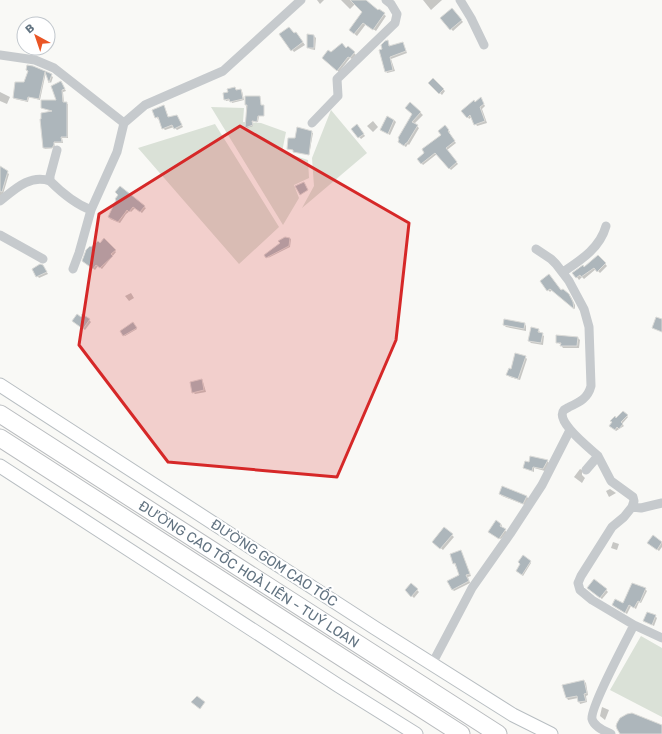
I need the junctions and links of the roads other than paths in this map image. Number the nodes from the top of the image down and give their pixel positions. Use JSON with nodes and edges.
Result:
{"nodes":[{"id":1,"x":301,"y":0,"type":"edge"},
{"id":2,"x":386,"y":0,"type":"edge"},
{"id":3,"x":460,"y":0,"type":"edge"},
{"id":4,"x":484,"y":45,"type":"dead end"},
{"id":5,"x":0,"y":55,"type":"edge"},
{"id":6,"x":312,"y":123,"type":"dead end"},
{"id":7,"x":124,"y":124,"type":"junction"},
{"id":8,"x":57,"y":150,"type":"dead end"},
{"id":9,"x":50,"y":181,"type":"junction"},
{"id":10,"x":0,"y":201,"type":"edge"},
{"id":11,"x":91,"y":210,"type":"junction"},
{"id":12,"x":606,"y":226,"type":"dead end"},
{"id":13,"x":0,"y":235,"type":"edge"},
{"id":14,"x":536,"y":249,"type":"dead end"},
{"id":15,"x":43,"y":259,"type":"dead end"},
{"id":16,"x":73,"y":269,"type":"dead end"},
{"id":17,"x":563,"y":272,"type":"junction"},
{"id":18,"x":0,"y":385,"type":"edge"},
{"id":19,"x":0,"y":414,"type":"edge"},
{"id":20,"x":570,"y":430,"type":"junction"},
{"id":21,"x":0,"y":438,"type":"edge"},
{"id":22,"x":598,"y":456,"type":"junction"},
{"id":23,"x":0,"y":466,"type":"edge"},
{"id":24,"x":586,"y":470,"type":"dead end"},
{"id":25,"x":662,"y":503,"type":"edge"},
{"id":26,"x":632,"y":507,"type":"junction"},
{"id":27,"x":634,"y":625,"type":"junction"},
{"id":28,"x":662,"y":638,"type":"edge"},
{"id":29,"x":432,"y":664,"type":"junction"},
{"id":30,"x":416,"y":734,"type":"edge"},
{"id":31,"x":461,"y":734,"type":"edge"},
{"id":32,"x":498,"y":734,"type":"edge"},
{"id":33,"x":551,"y":734,"type":"edge"},
{"id":34,"x":611,"y":734,"type":"edge"}],
"edges":[{"from":1,"to":7,"type":"street"},
{"from":2,"to":6,"type":"street"},
{"from":3,"to":4,"type":"street"},
{"from":5,"to":7,"type":"street"},
{"from":7,"to":11,"type":"street"},
{"from":8,"to":9,"type":"street"},
{"from":9,"to":10,"type":"street"},
{"from":9,"to":11,"type":"street"},
{"from":11,"to":16,"type":"street"},
{"from":12,"to":17,"type":"street"},
{"from":13,"to":15,"type":"street"},
{"from":14,"to":17,"type":"street"},
{"from":17,"to":20,"type":"street"},
{"from":18,"to":29,"type":"main road","name":"ĐƯỜNG GOM CAO TỐC"},
{"from":19,"to":32,"type":"highway","name":"ĐƯỜNG CAO TỐC HOÀ LIÊN - TUÝ LOAN"},
{"from":20,"to":22,"type":"street"},
{"from":20,"to":29,"type":"street"},
{"from":21,"to":31,"type":"highway","name":"ĐƯỜNG CAO TỐC HOÀ LIÊN - TUÝ LOAN"},
{"from":22,"to":24,"type":"street"},
{"from":22,"to":26,"type":"street"},
{"from":23,"to":30,"type":"main road"},
{"from":25,"to":26,"type":"street"},
{"from":26,"to":27,"type":"street"},
{"from":27,"to":28,"type":"street"},
{"from":27,"to":34,"type":"street"},
{"from":29,"to":33,"type":"main road","name":"ĐƯỜNG GOM CAO TỐC"}]}
